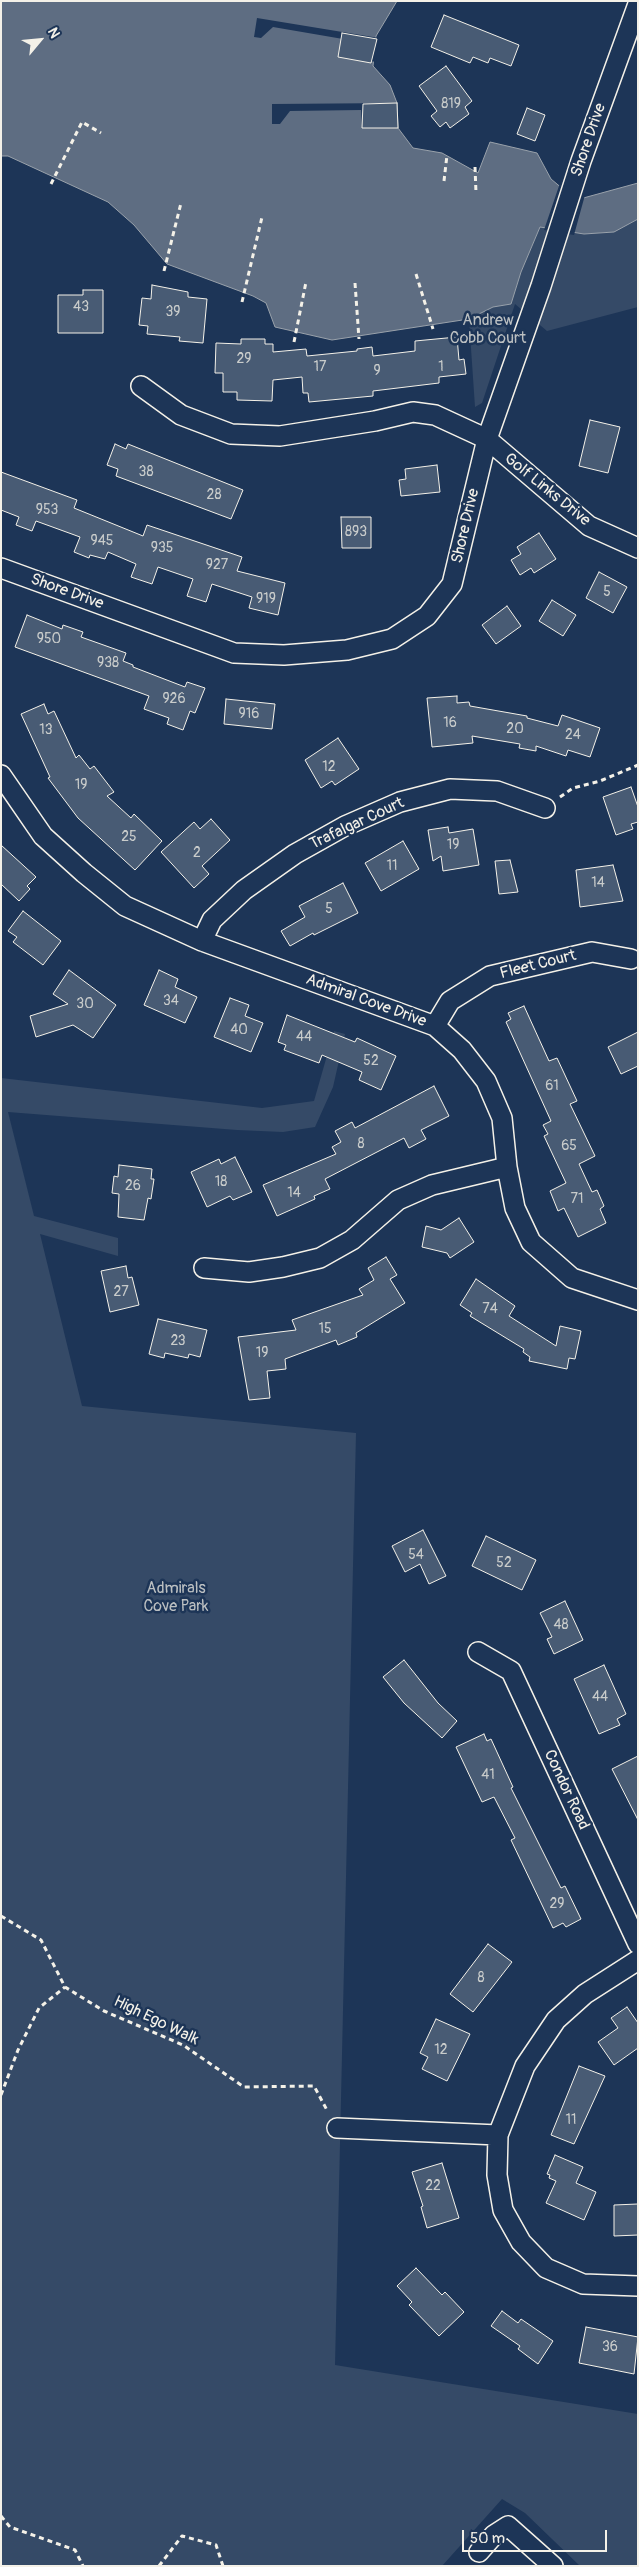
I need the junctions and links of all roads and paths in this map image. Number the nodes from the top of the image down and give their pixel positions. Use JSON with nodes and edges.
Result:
{"nodes":[{"id":1,"x":638,"y":4,"type":"edge"},
{"id":2,"x":101,"y":133,"type":"dead end"},
{"id":3,"x":447,"y":155,"type":"dead end"},
{"id":4,"x":475,"y":167,"type":"dead end"},
{"id":5,"x":444,"y":181,"type":"dead end"},
{"id":6,"x":51,"y":184,"type":"dead end"},
{"id":7,"x":476,"y":193,"type":"dead end"},
{"id":8,"x":181,"y":204,"type":"dead end"},
{"id":9,"x":262,"y":217,"type":"dead end"},
{"id":10,"x":164,"y":271,"type":"dead end"},
{"id":11,"x":416,"y":274,"type":"dead end"},
{"id":12,"x":306,"y":282,"type":"dead end"},
{"id":13,"x":355,"y":283,"type":"dead end"},
{"id":14,"x":242,"y":302,"type":"dead end"},
{"id":15,"x":433,"y":329,"type":"dead end"},
{"id":16,"x":359,"y":339,"type":"dead end"},
{"id":17,"x":294,"y":342,"type":"dead end"},
{"id":18,"x":141,"y":386,"type":"dead end"},
{"id":19,"x":487,"y":439,"type":"junction"},
{"id":20,"x":638,"y":548,"type":"edge"},
{"id":21,"x":1,"y":568,"type":"edge"},
{"id":22,"x":638,"y":765,"type":"edge"},
{"id":23,"x":1,"y":775,"type":"edge"},
{"id":24,"x":545,"y":808,"type":"joint"},
{"id":25,"x":202,"y":941,"type":"junction"},
{"id":26,"x":631,"y":959,"type":"dead end"},
{"id":27,"x":434,"y":1026,"type":"junction"},
{"id":28,"x":506,"y":1167,"type":"junction"},
{"id":29,"x":204,"y":1268,"type":"dead end"},
{"id":30,"x":638,"y":1300,"type":"edge"},
{"id":31,"x":478,"y":1652,"type":"dead end"},
{"id":32,"x":1,"y":1916,"type":"edge"},
{"id":33,"x":638,"y":1944,"type":"edge"},
{"id":34,"x":638,"y":1960,"type":"edge"},
{"id":35,"x":65,"y":1987,"type":"junction"},
{"id":36,"x":1,"y":2095,"type":"edge"},
{"id":37,"x":337,"y":2128,"type":"joint"},
{"id":38,"x":498,"y":2135,"type":"junction"},
{"id":39,"x":638,"y":2286,"type":"edge"},
{"id":40,"x":1,"y":2516,"type":"edge"},
{"id":41,"x":479,"y":2552,"type":"dead end"},
{"id":42,"x":83,"y":2566,"type":"edge"},
{"id":43,"x":159,"y":2566,"type":"edge"},
{"id":44,"x":223,"y":2566,"type":"edge"},
{"id":45,"x":554,"y":2566,"type":"edge"}],
"edges":[{"from":1,"to":19,"type":"street","name":"Shore Drive"},
{"from":2,"to":6,"type":"path"},
{"from":3,"to":5,"type":"path"},
{"from":4,"to":7,"type":"path"},
{"from":8,"to":10,"type":"path"},
{"from":9,"to":14,"type":"path"},
{"from":11,"to":15,"type":"path"},
{"from":12,"to":17,"type":"path"},
{"from":13,"to":16,"type":"path"},
{"from":18,"to":19,"type":"street"},
{"from":19,"to":20,"type":"street","name":"Golf Links Drive"},
{"from":19,"to":21,"type":"street","name":"Shore Drive"},
{"from":22,"to":24,"type":"path"},
{"from":23,"to":25,"type":"street","name":"Admiral Cove Drive"},
{"from":24,"to":25,"type":"street","name":"Trafalgar Court"},
{"from":25,"to":27,"type":"street","name":"Admiral Cove Drive"},
{"from":26,"to":27,"type":"street","name":"Fleet Court"},
{"from":27,"to":28,"type":"street","name":"Admiral Cove Drive"},
{"from":28,"to":29,"type":"street"},
{"from":28,"to":30,"type":"street","name":"Admiral Cove Drive"},
{"from":31,"to":33,"type":"street","name":"Condor Road"},
{"from":32,"to":35,"type":"path"},
{"from":34,"to":38,"type":"street"},
{"from":35,"to":36,"type":"path"},
{"from":35,"to":37,"type":"path","name":"High Ego Walk"},
{"from":37,"to":38,"type":"street"},
{"from":38,"to":39,"type":"street"},
{"from":40,"to":42,"type":"path"},
{"from":41,"to":45,"type":"street"},
{"from":43,"to":44,"type":"path"}]}
